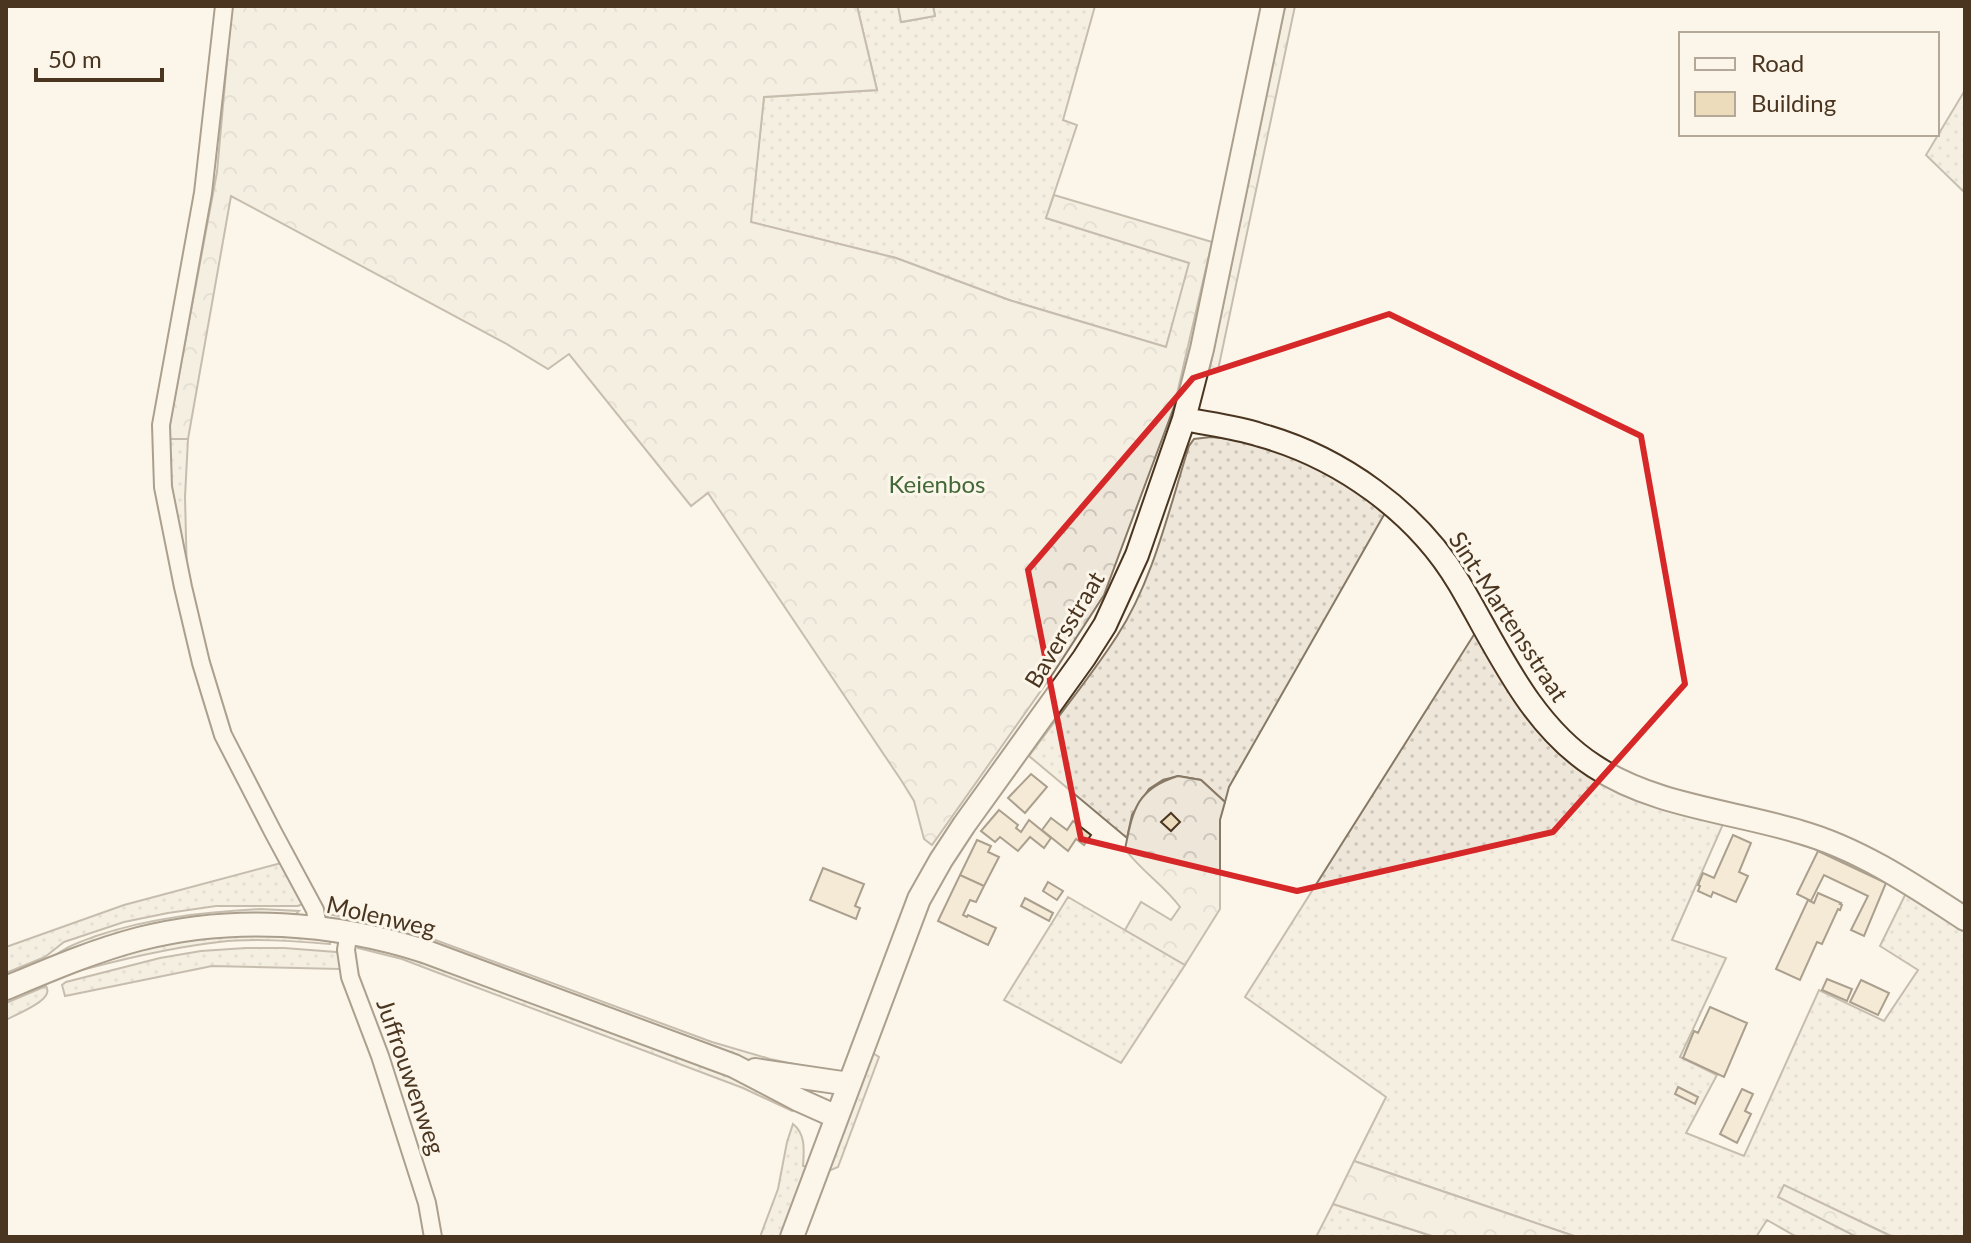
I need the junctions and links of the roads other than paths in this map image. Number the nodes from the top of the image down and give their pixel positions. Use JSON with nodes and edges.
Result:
{"nodes":[{"id":1,"x":224,"y":6,"type":"edge"},
{"id":2,"x":1273,"y":6,"type":"edge"},
{"id":3,"x":1184,"y":419,"type":"junction"},
{"id":4,"x":1965,"y":919,"type":"edge"},
{"id":5,"x":318,"y":927,"type":"junction"},
{"id":6,"x":349,"y":931,"type":"junction"},
{"id":7,"x":6,"y":988,"type":"edge"},
{"id":8,"x":734,"y":1066,"type":"junction"},
{"id":9,"x":849,"y":1084,"type":"junction"},
{"id":10,"x":837,"y":1117,"type":"junction"},
{"id":11,"x":433,"y":1237,"type":"edge"},
{"id":12,"x":792,"y":1237,"type":"edge"}],
"edges":[{"from":1,"to":5,"type":"street"},
{"from":2,"to":3,"type":"main road","name":"Baversstraat"},
{"from":3,"to":4,"type":"main road","name":"Sint-Martensstraat"},
{"from":3,"to":9,"type":"main road","name":"Baversstraat"},
{"from":5,"to":6,"type":"main road","name":"Molenweg"},
{"from":5,"to":7,"type":"main road","name":"Molenweg"},
{"from":6,"to":8,"type":"main road","name":"Molenweg"},
{"from":6,"to":11,"type":"street","name":"Juffrouwenweg"},
{"from":8,"to":9,"type":"main road","name":"Molenweg"},
{"from":8,"to":10,"type":"main road","name":"Molenweg"},
{"from":9,"to":10,"type":"main road","name":"Baversstraat"},
{"from":10,"to":12,"type":"main road","name":"Baversstraat"}]}
